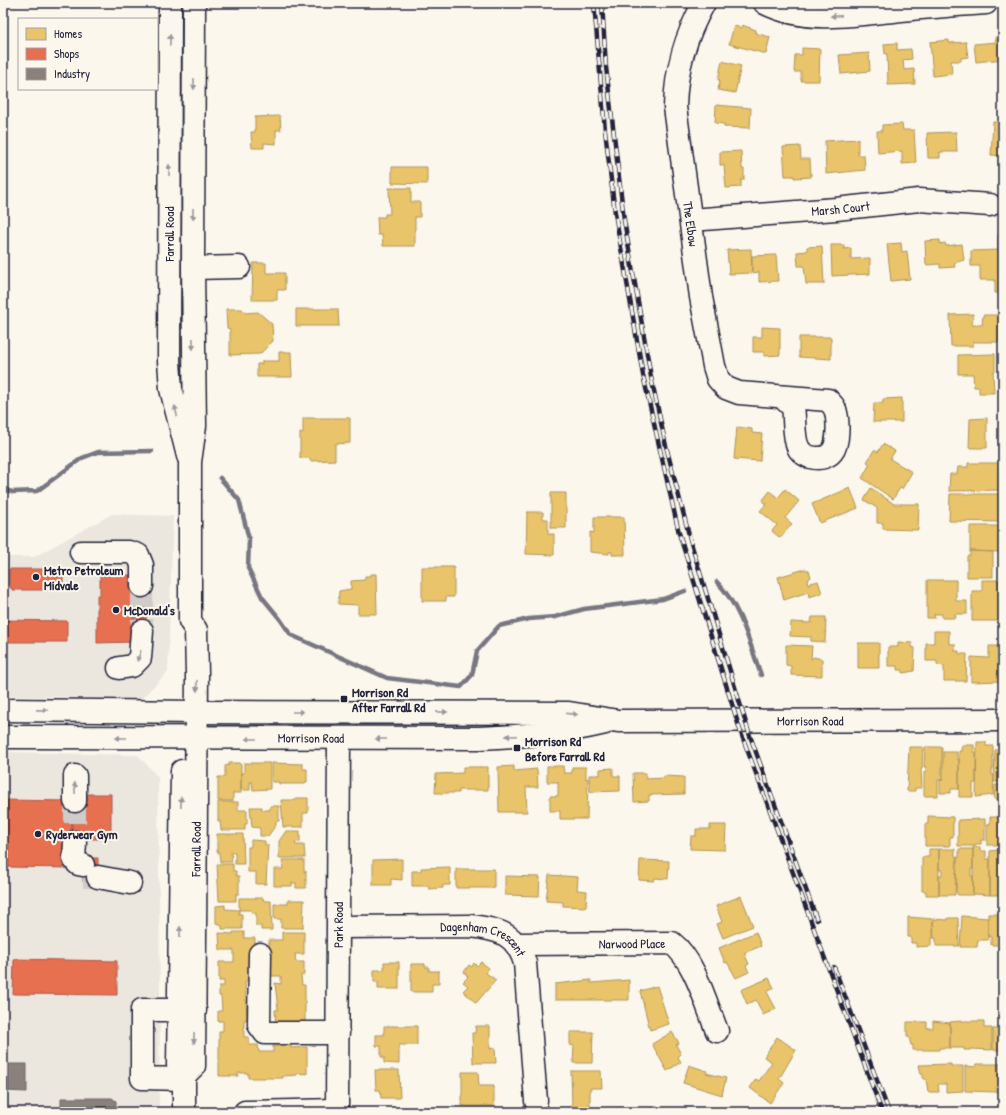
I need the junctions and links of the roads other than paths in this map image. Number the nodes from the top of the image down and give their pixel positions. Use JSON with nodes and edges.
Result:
{"nodes":[{"id":1,"x":170,"y":3,"type":"edge"},
{"id":2,"x":194,"y":3,"type":"edge"},
{"id":3,"x":704,"y":3,"type":"edge"},
{"id":4,"x":765,"y":3,"type":"edge"},
{"id":5,"x":986,"y":3,"type":"edge"},
{"id":6,"x":951,"y":4,"type":"edge"},
{"id":7,"x":170,"y":109,"type":"junction"},
{"id":8,"x":193,"y":109,"type":"junction"},
{"id":9,"x":169,"y":192,"type":"junction"},
{"id":10,"x":193,"y":192,"type":"junction"},
{"id":11,"x":990,"y":205,"type":"dead end"},
{"id":12,"x":691,"y":220,"type":"junction"},
{"id":13,"x":239,"y":267,"type":"dead end"},
{"id":14,"x":193,"y":268,"type":"junction"},
{"id":15,"x":169,"y":295,"type":"junction"},
{"id":16,"x":193,"y":295,"type":"junction"},
{"id":17,"x":193,"y":374,"type":"junction"},
{"id":18,"x":170,"y":377,"type":"junction"},
{"id":19,"x":782,"y":397,"type":"dead end"},
{"id":20,"x":190,"y":462,"type":"junction"},
{"id":21,"x":78,"y":557,"type":"dead end"},
{"id":22,"x":142,"y":586,"type":"tunnel mouth"},
{"id":23,"x":142,"y":631,"type":"tunnel mouth"},
{"id":24,"x":118,"y":668,"type":"dead end"},
{"id":25,"x":3,"y":710,"type":"edge"},
{"id":26,"x":190,"y":712,"type":"junction"},
{"id":27,"x":618,"y":720,"type":"junction"},
{"id":28,"x":1003,"y":720,"type":"edge"},
{"id":29,"x":3,"y":737,"type":"edge"},
{"id":30,"x":190,"y":739,"type":"junction"},
{"id":31,"x":339,"y":739,"type":"junction"},
{"id":32,"x":75,"y":776,"type":"dead end"},
{"id":33,"x":75,"y":801,"type":"tunnel mouth"},
{"id":34,"x":85,"y":864,"type":"tunnel mouth"},
{"id":35,"x":130,"y":875,"type":"dead end"},
{"id":36,"x":340,"y":927,"type":"junction"},
{"id":37,"x":517,"y":944,"type":"junction"},
{"id":38,"x":260,"y":954,"type":"dead end"},
{"id":39,"x":187,"y":1010,"type":"junction"},
{"id":40,"x":717,"y":1031,"type":"dead end"},
{"id":41,"x":338,"y":1034,"type":"junction"},
{"id":42,"x":184,"y":1077,"type":"junction"},
{"id":43,"x":536,"y":1101,"type":"dead end"},
{"id":44,"x":337,"y":1111,"type":"edge"},
{"id":45,"x":184,"y":1112,"type":"edge"},
{"id":46,"x":245,"y":1112,"type":"edge"}],
"edges":[{"from":7,"to":1,"type":"main road","name":"Farrall Road","one_way":true},
{"from":2,"to":8,"type":"main road","name":"Farrall Road","one_way":true},
{"from":3,"to":12,"type":"main road","name":"The Elbow"},
{"from":6,"to":4,"type":"main road","one_way":true},
{"from":5,"to":6,"type":"main road"},
{"from":7,"to":8,"type":"main road"},
{"from":9,"to":7,"type":"main road","name":"Farrall Road","one_way":true},
{"from":8,"to":10,"type":"main road","name":"Farrall Road"},
{"from":9,"to":10,"type":"main road"},
{"from":9,"to":15,"type":"main road","name":"Farrall Road"},
{"from":10,"to":14,"type":"main road","name":"Farrall Road","one_way":true},
{"from":11,"to":12,"type":"main road","name":"Marsh Court"},
{"from":12,"to":19,"type":"main road","name":"The Elbow"},
{"from":13,"to":14,"type":"main road"},
{"from":14,"to":16,"type":"main road","name":"Farrall Road"},
{"from":15,"to":16,"type":"main road"},
{"from":15,"to":18,"type":"main road","name":"Farrall Road"},
{"from":16,"to":17,"type":"main road","name":"Farrall Road","one_way":true},
{"from":17,"to":18,"type":"main road"},
{"from":17,"to":20,"type":"main road","name":"Farrall Road"},
{"from":20,"to":18,"type":"main road","name":"Farrall Road","one_way":true},
{"from":20,"to":26,"type":"main road","name":"Farrall Road"},
{"from":21,"to":22,"type":"main road"},
{"from":23,"to":24,"type":"main road","one_way":true},
{"from":25,"to":26,"type":"main road","name":"Morrison Road","one_way":true},
{"from":26,"to":27,"type":"main road","name":"Morrison Road","one_way":true},
{"from":26,"to":30,"type":"main road","name":"Farrall Road"},
{"from":27,"to":28,"type":"main road","name":"Morrison Road"},
{"from":27,"to":31,"type":"main road","name":"Morrison Road","one_way":true},
{"from":30,"to":29,"type":"main road","name":"Morrison Road","one_way":true},
{"from":31,"to":30,"type":"main road","name":"Morrison Road","one_way":true},
{"from":30,"to":39,"type":"main road","name":"Farrall Road"},
{"from":31,"to":36,"type":"main road","name":"Park Road"},
{"from":33,"to":32,"type":"main road","one_way":true},
{"from":34,"to":35,"type":"main road"},
{"from":36,"to":37,"type":"main road","name":"Dagenham Crescent"},
{"from":36,"to":41,"type":"main road","name":"Park Road"},
{"from":37,"to":40,"type":"main road","name":"Narwood Place"},
{"from":37,"to":43,"type":"main road","name":"Dagenham Crescent"},
{"from":38,"to":41,"type":"main road"},
{"from":39,"to":42,"type":"main road","name":"Farrall Road"},
{"from":39,"to":42,"type":"main road"},
{"from":41,"to":44,"type":"main road","name":"Park Road"},
{"from":42,"to":45,"type":"main road","name":"Farrall Road"},
{"from":44,"to":46,"type":"main road"}]}
